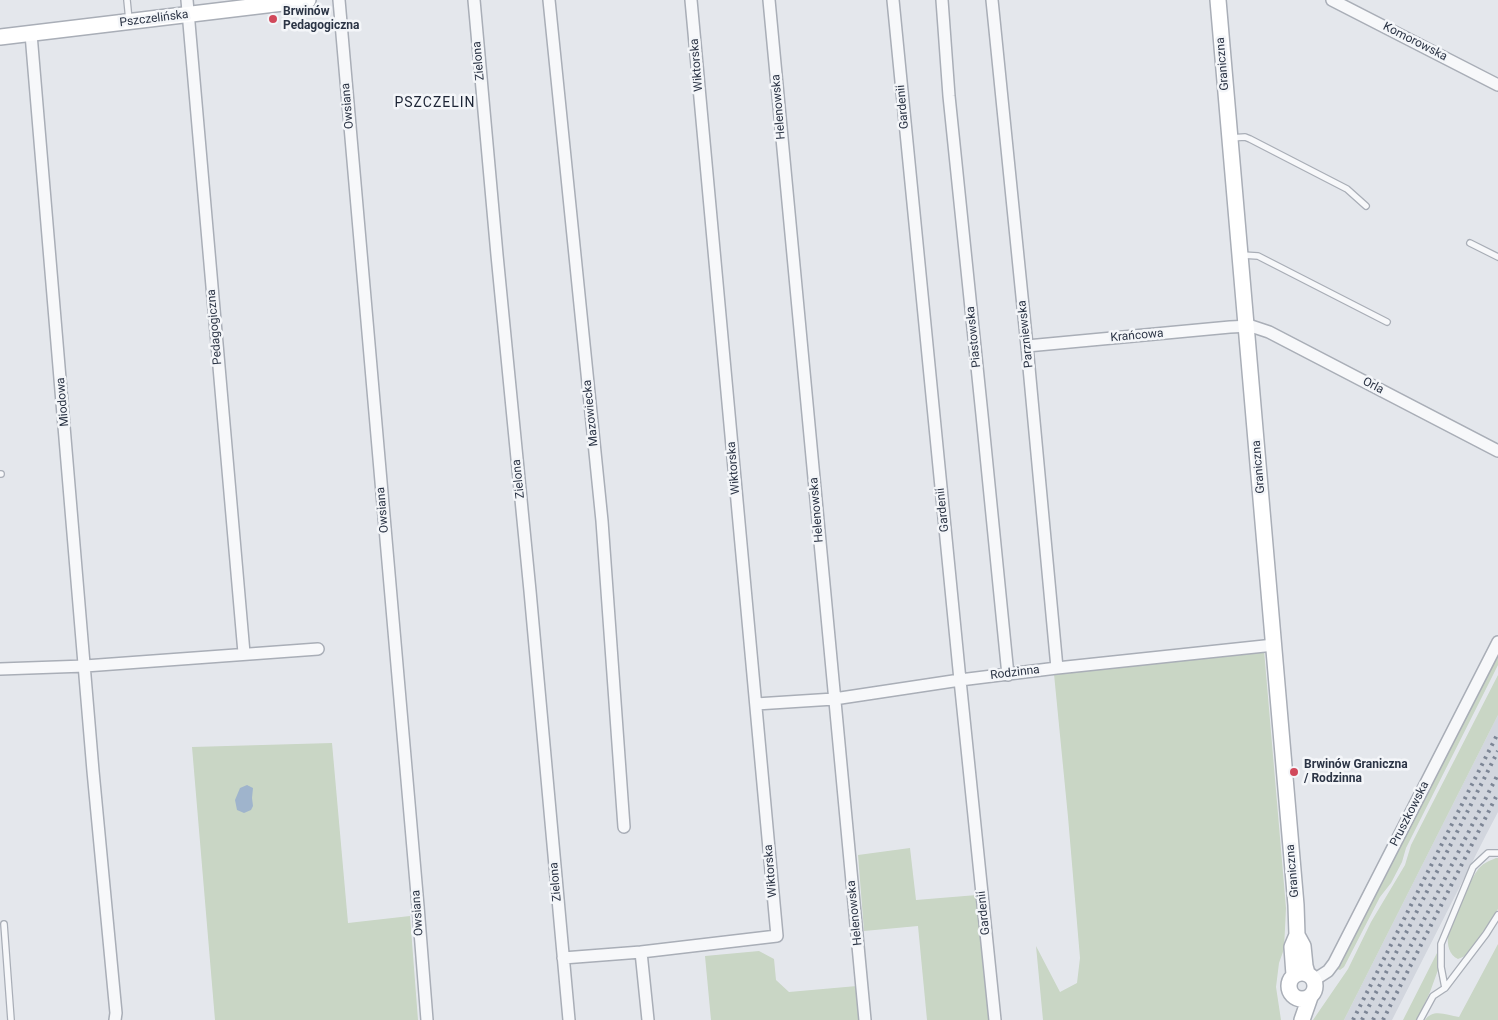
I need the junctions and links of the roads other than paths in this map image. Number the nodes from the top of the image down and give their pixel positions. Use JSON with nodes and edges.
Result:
{"nodes":[{"id":1,"x":127,"y":0,"type":"edge"},
{"id":2,"x":308,"y":0,"type":"edge"},
{"id":3,"x":339,"y":0,"type":"edge"},
{"id":4,"x":474,"y":0,"type":"edge"},
{"id":5,"x":549,"y":0,"type":"edge"},
{"id":6,"x":692,"y":0,"type":"edge"},
{"id":7,"x":769,"y":0,"type":"edge"},
{"id":8,"x":893,"y":0,"type":"edge"},
{"id":9,"x":942,"y":0,"type":"edge"},
{"id":10,"x":992,"y":0,"type":"edge"},
{"id":11,"x":1218,"y":0,"type":"edge"},
{"id":12,"x":1332,"y":0,"type":"edge"},
{"id":13,"x":187,"y":7,"type":"edge"},
{"id":14,"x":129,"y":22,"type":"junction"},
{"id":15,"x":31,"y":34,"type":"junction"},
{"id":16,"x":0,"y":38,"type":"edge"},
{"id":17,"x":1498,"y":85,"type":"edge"},
{"id":18,"x":1230,"y":138,"type":"junction"},
{"id":19,"x":1366,"y":206,"type":"dead end"},
{"id":20,"x":1470,"y":243,"type":"dead end"},
{"id":21,"x":1240,"y":255,"type":"junction"},
{"id":22,"x":1498,"y":257,"type":"edge"},
{"id":23,"x":1387,"y":322,"type":"dead end"},
{"id":24,"x":1246,"y":326,"type":"junction"},
{"id":25,"x":1027,"y":346,"type":"junction"},
{"id":26,"x":1498,"y":451,"type":"edge"},
{"id":27,"x":1498,"y":642,"type":"edge"},
{"id":28,"x":1274,"y":645,"type":"junction"},
{"id":29,"x":318,"y":649,"type":"dead end"},
{"id":30,"x":244,"y":654,"type":"junction"},
{"id":31,"x":85,"y":666,"type":"junction"},
{"id":32,"x":1058,"y":668,"type":"junction"},
{"id":33,"x":0,"y":669,"type":"edge"},
{"id":34,"x":1008,"y":674,"type":"junction"},
{"id":35,"x":960,"y":680,"type":"junction"},
{"id":36,"x":834,"y":699,"type":"junction"},
{"id":37,"x":756,"y":704,"type":"junction"},
{"id":38,"x":624,"y":827,"type":"dead end"},
{"id":39,"x":1498,"y":853,"type":"edge"},
{"id":40,"x":1498,"y":915,"type":"edge"},
{"id":41,"x":4,"y":924,"type":"dead end"},
{"id":42,"x":641,"y":952,"type":"junction"},
{"id":43,"x":563,"y":958,"type":"junction"},
{"id":44,"x":1305,"y":976,"type":"junction"},
{"id":45,"x":1446,"y":988,"type":"junction"},
{"id":46,"x":1294,"y":996,"type":"junction"},
{"id":47,"x":1310,"y":997,"type":"junction"},
{"id":48,"x":11,"y":1020,"type":"edge"},
{"id":49,"x":115,"y":1020,"type":"edge"},
{"id":50,"x":427,"y":1020,"type":"edge"},
{"id":51,"x":569,"y":1020,"type":"edge"},
{"id":52,"x":648,"y":1020,"type":"edge"},
{"id":53,"x":865,"y":1020,"type":"edge"},
{"id":54,"x":995,"y":1020,"type":"edge"},
{"id":55,"x":1292,"y":1020,"type":"edge"},
{"id":56,"x":1302,"y":1020,"type":"edge"},
{"id":57,"x":1420,"y":1020,"type":"edge"}],
"edges":[{"from":1,"to":14,"type":"lane"},
{"from":2,"to":13,"type":"street","name":"Pszczelińska"},
{"from":3,"to":50,"type":"street","name":"Owsiana"},
{"from":4,"to":43,"type":"street","name":"Zielona"},
{"from":5,"to":38,"type":"street","name":"Mazowiecka"},
{"from":6,"to":37,"type":"street","name":"Wiktorska"},
{"from":7,"to":36,"type":"street","name":"Helenowska"},
{"from":8,"to":35,"type":"street","name":"Gardenii"},
{"from":9,"to":34,"type":"street","name":"Piastowska"},
{"from":10,"to":25,"type":"street","name":"Parzniewska"},
{"from":11,"to":18,"type":"street","name":"Graniczna"},
{"from":12,"to":17,"type":"street","name":"Komorowska"},
{"from":13,"to":14,"type":"street","name":"Pszczelińska"},
{"from":13,"to":30,"type":"street","name":"Pedagogiczna"},
{"from":14,"to":15,"type":"street","name":"Pszczelińska"},
{"from":15,"to":16,"type":"street","name":"Pszczelińska"},
{"from":15,"to":31,"type":"street","name":"Miodowa"},
{"from":18,"to":19,"type":"lane"},
{"from":18,"to":21,"type":"street","name":"Graniczna"},
{"from":20,"to":22,"type":"lane"},
{"from":21,"to":23,"type":"lane"},
{"from":21,"to":24,"type":"street","name":"Graniczna"},
{"from":24,"to":25,"type":"street","name":"Krańcowa"},
{"from":24,"to":26,"type":"street","name":"Orla"},
{"from":24,"to":28,"type":"street","name":"Graniczna"},
{"from":25,"to":32,"type":"street","name":"Parzniewska"},
{"from":27,"to":44,"type":"street","name":"Pruszkowska"},
{"from":28,"to":32,"type":"street","name":"Rodzinna"},
{"from":28,"to":44,"type":"street","name":"Graniczna"},
{"from":29,"to":30,"type":"street"},
{"from":30,"to":31,"type":"street"},
{"from":31,"to":33,"type":"street"},
{"from":31,"to":49,"type":"street","name":"Miodowa"},
{"from":32,"to":34,"type":"street","name":"Rodzinna"},
{"from":34,"to":35,"type":"street","name":"Rodzinna"},
{"from":35,"to":36,"type":"street","name":"Rodzinna"},
{"from":35,"to":54,"type":"street","name":"Gardenii"},
{"from":36,"to":37,"type":"street","name":"Rodzinna"},
{"from":36,"to":53,"type":"street","name":"Helenowska"},
{"from":37,"to":42,"type":"street","name":"Wiktorska"},
{"from":39,"to":45,"type":"lane"},
{"from":40,"to":45,"type":"lane"},
{"from":41,"to":48,"type":"lane"},
{"from":42,"to":43,"type":"street"},
{"from":42,"to":52,"type":"street"},
{"from":43,"to":51,"type":"street","name":"Zielona"},
{"from":44,"to":46,"type":"street"},
{"from":44,"to":47,"type":"street"},
{"from":45,"to":57,"type":"lane"},
{"from":46,"to":47,"type":"street"},
{"from":46,"to":55,"type":"street"},
{"from":47,"to":56,"type":"street"}]}
